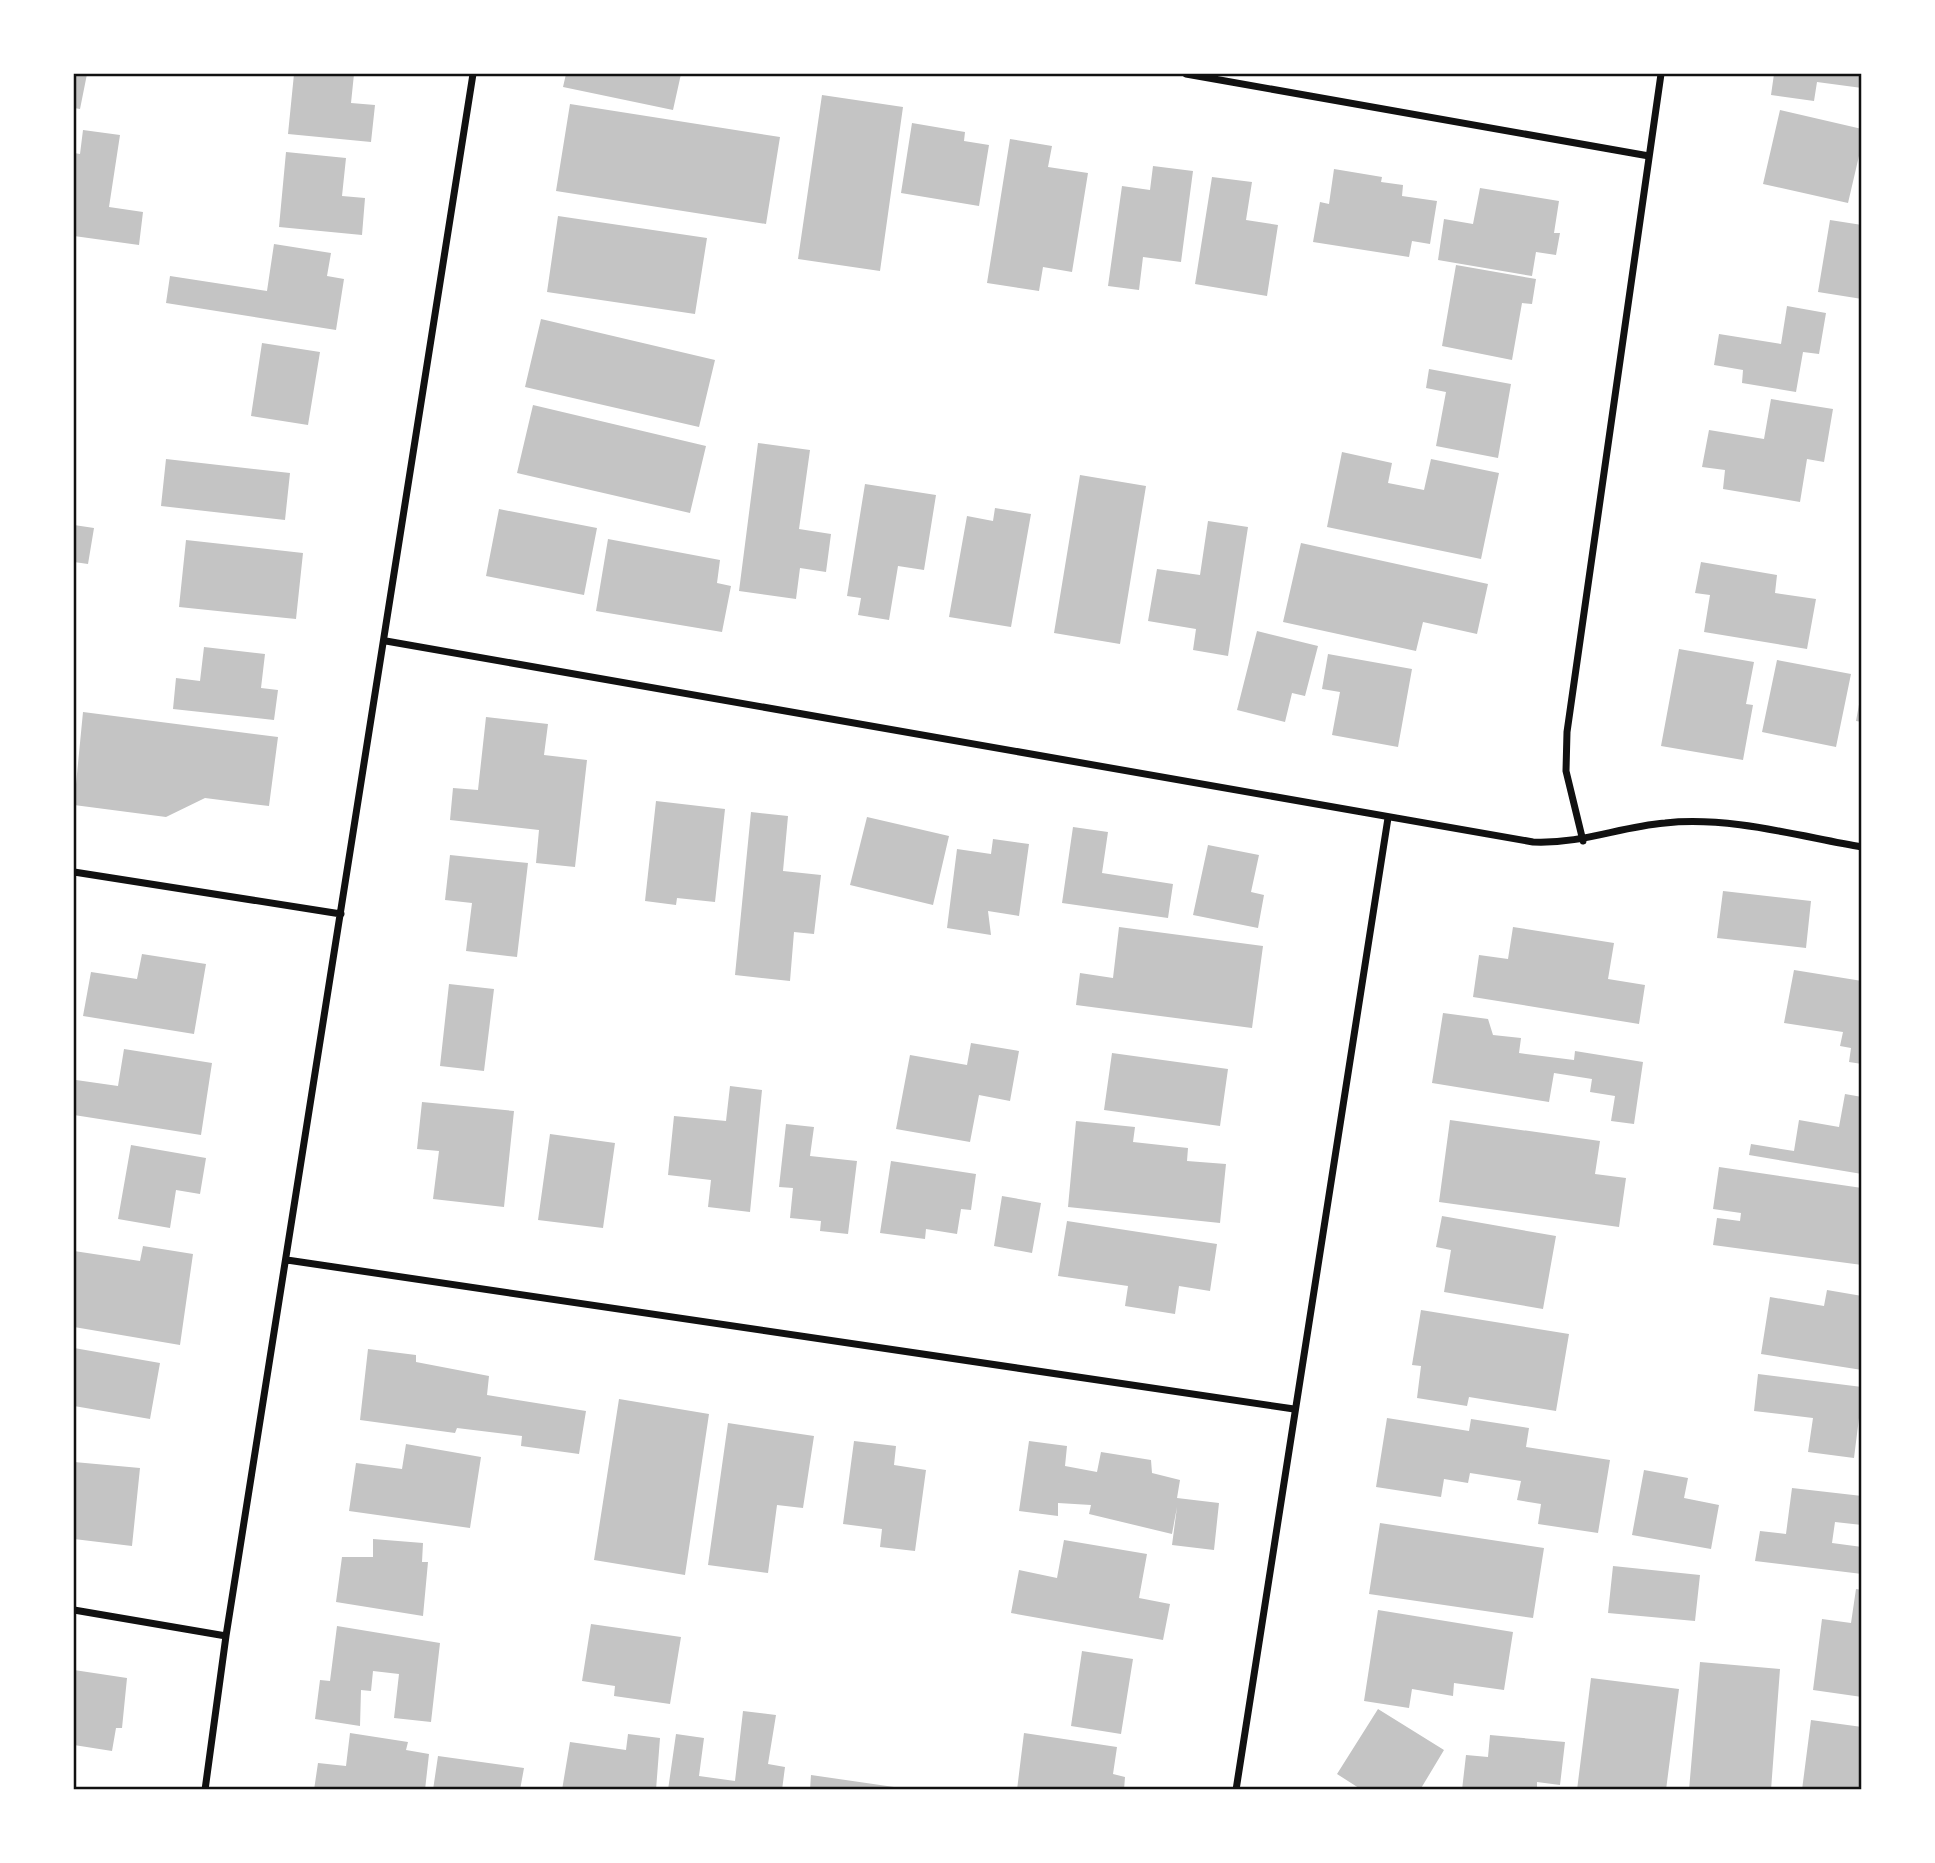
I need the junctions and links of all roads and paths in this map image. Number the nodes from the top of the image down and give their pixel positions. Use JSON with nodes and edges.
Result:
{"nodes":[{"id":1,"x":473,"y":74,"type":"edge"},
{"id":2,"x":1186,"y":74,"type":"edge"},
{"id":3,"x":1661,"y":74,"type":"edge"},
{"id":4,"x":1649,"y":156,"type":"junction"},
{"id":5,"x":386,"y":641,"type":"junction"},
{"id":6,"x":1388,"y":818,"type":"junction"},
{"id":7,"x":1583,"y":841,"type":"junction"},
{"id":8,"x":1861,"y":847,"type":"edge"},
{"id":9,"x":74,"y":872,"type":"edge"},
{"id":10,"x":341,"y":914,"type":"junction"},
{"id":11,"x":288,"y":1260,"type":"junction"},
{"id":12,"x":1294,"y":1409,"type":"junction"},
{"id":13,"x":74,"y":1610,"type":"edge"},
{"id":14,"x":226,"y":1636,"type":"junction"},
{"id":15,"x":205,"y":1790,"type":"edge"},
{"id":16,"x":1236,"y":1790,"type":"edge"}],
"edges":[{"from":1,"to":5,"type":"street"},
{"from":2,"to":4,"type":"street"},
{"from":3,"to":4,"type":"street"},
{"from":4,"to":7,"type":"street"},
{"from":5,"to":6,"type":"street"},
{"from":5,"to":10,"type":"street"},
{"from":6,"to":7,"type":"street"},
{"from":6,"to":12,"type":"street"},
{"from":7,"to":8,"type":"street"},
{"from":9,"to":10,"type":"street"},
{"from":10,"to":11,"type":"street"},
{"from":11,"to":12,"type":"street"},
{"from":11,"to":14,"type":"street"},
{"from":12,"to":16,"type":"street"},
{"from":13,"to":14,"type":"street"},
{"from":14,"to":15,"type":"street"}]}
